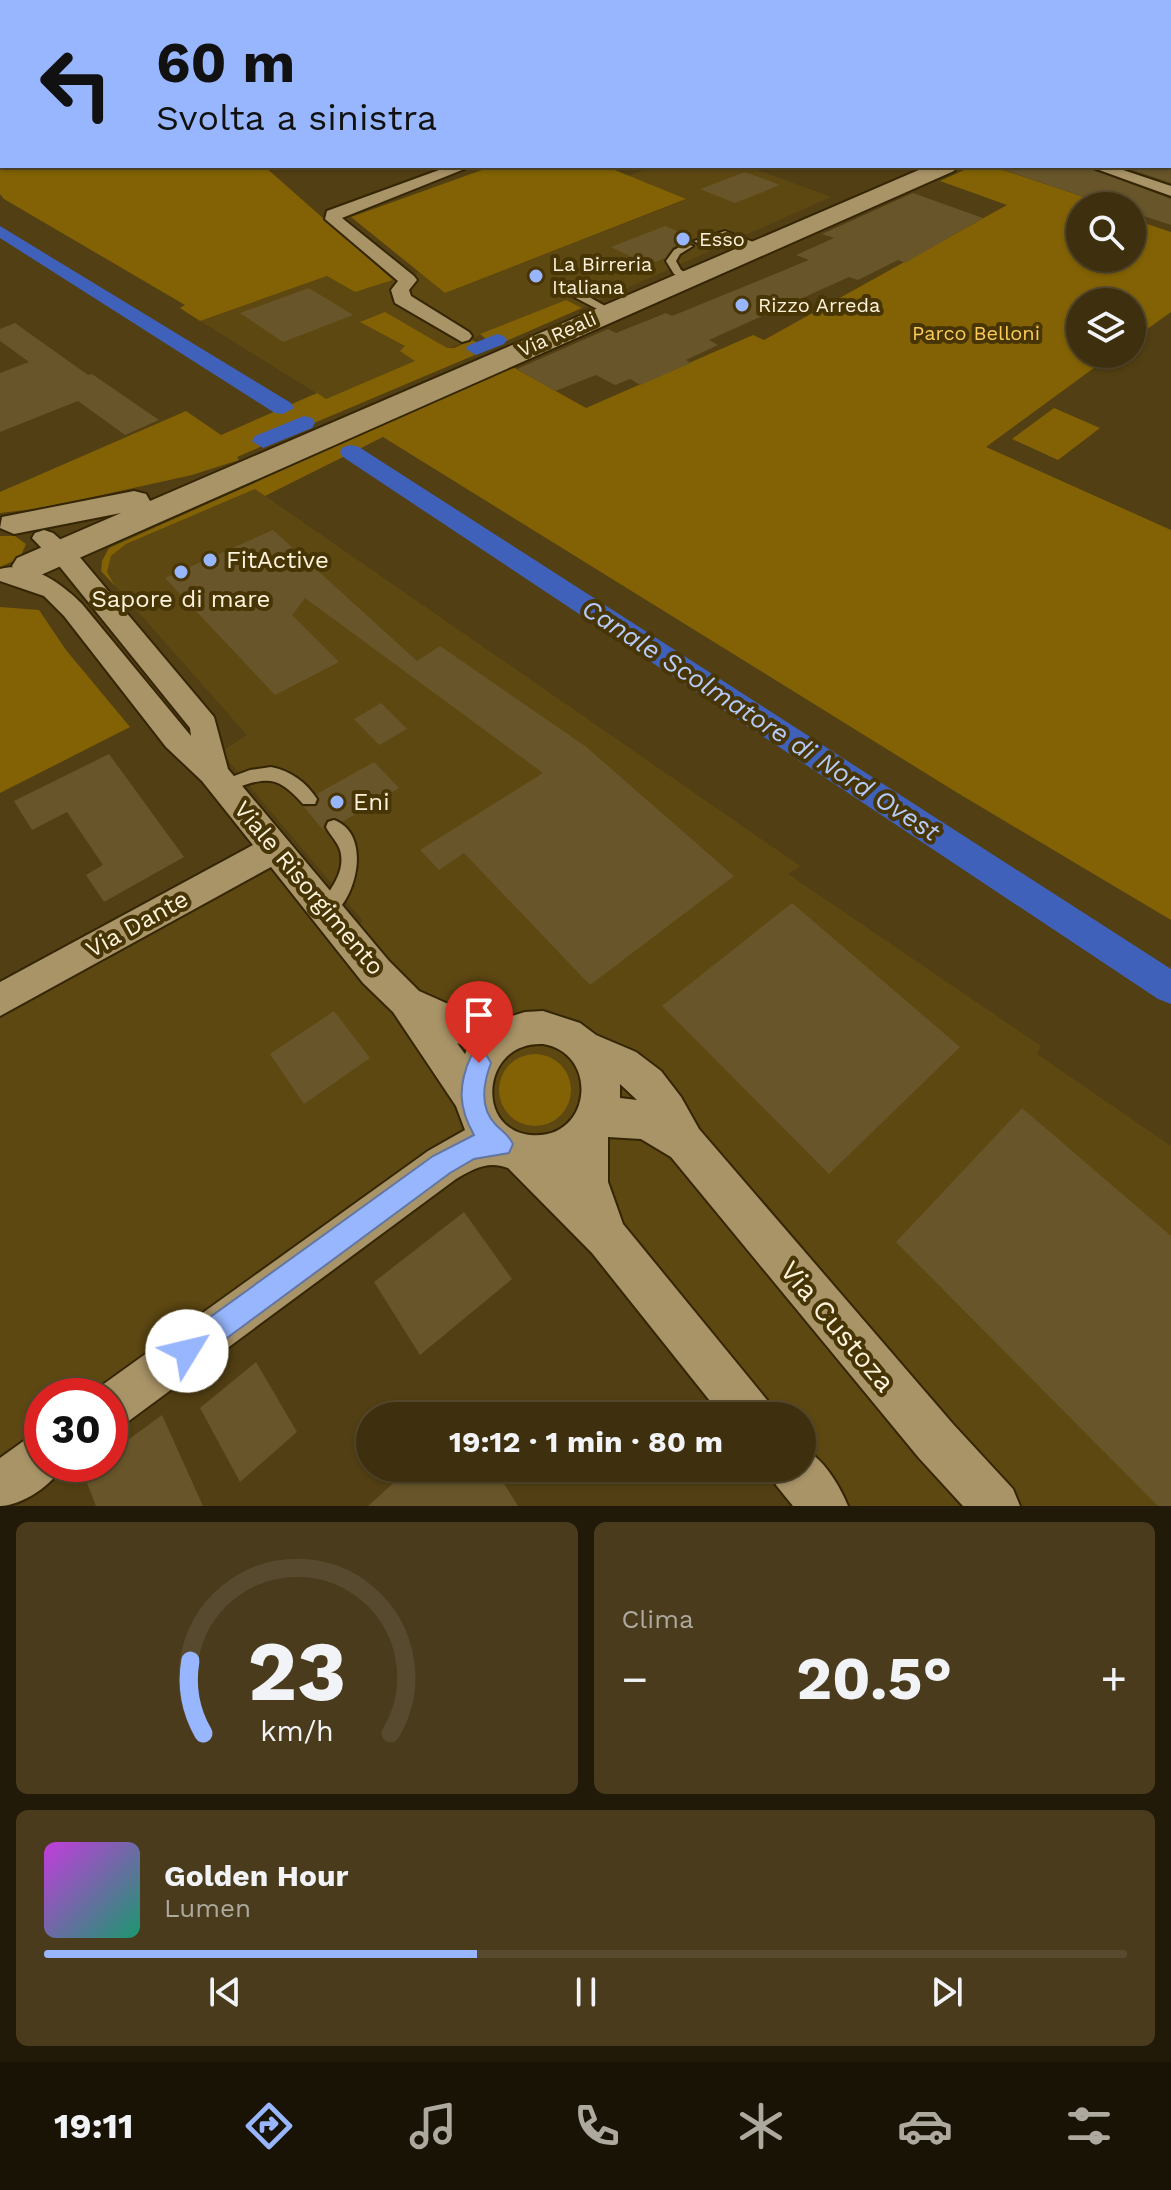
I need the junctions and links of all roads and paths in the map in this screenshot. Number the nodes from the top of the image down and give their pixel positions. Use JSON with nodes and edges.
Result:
{"nodes":[{"id":1,"x":459,"y":168,"type":"edge"},
{"id":2,"x":941,"y":168,"type":"edge"},
{"id":3,"x":1102,"y":168,"type":"edge"},
{"id":4,"x":1171,"y":191,"type":"edge"},
{"id":5,"x":699,"y":241,"type":"dead end"},
{"id":6,"x":688,"y":246,"type":"dead end"},
{"id":7,"x":758,"y":247,"type":"junction"},
{"id":8,"x":688,"y":277,"type":"junction"},
{"id":9,"x":578,"y":295,"type":"dead end"},
{"id":10,"x":609,"y":311,"type":"junction"},
{"id":11,"x":462,"y":336,"type":"dead end"},
{"id":12,"x":214,"y":485,"type":"junction"},
{"id":13,"x":34,"y":552,"type":"edge"},
{"id":14,"x":219,"y":779,"type":"junction"},
{"id":15,"x":309,"y":799,"type":"dead end"},
{"id":16,"x":334,"y":827,"type":"dead end"},
{"id":17,"x":275,"y":849,"type":"junction"},
{"id":18,"x":326,"y":911,"type":"junction"},
{"id":19,"x":0,"y":1000,"type":"edge"},
{"id":20,"x":406,"y":1001,"type":"junction"},
{"id":21,"x":504,"y":1038,"type":"junction"},
{"id":22,"x":588,"y":1049,"type":"junction"},
{"id":23,"x":472,"y":1097,"type":"junction"},
{"id":24,"x":591,"y":1126,"type":"junction"},
{"id":25,"x":685,"y":1143,"type":"junction"},
{"id":26,"x":510,"y":1148,"type":"junction"},
{"id":27,"x":607,"y":1238,"type":"junction"},
{"id":28,"x":128,"y":1394,"type":"edge"},
{"id":29,"x":740,"y":1402,"type":"edge"},
{"id":30,"x":24,"y":1470,"type":"edge"},
{"id":31,"x":0,"y":1487,"type":"edge"},
{"id":32,"x":996,"y":1506,"type":"edge"}],
"edges":[{"from":1,"to":11,"type":"street"},
{"from":2,"to":7,"type":"main road","name":"Via Reali"},
{"from":3,"to":4,"type":"street"},
{"from":5,"to":7,"type":"lane"},
{"from":6,"to":8,"type":"lane"},
{"from":7,"to":8,"type":"main road","name":"Via Reali"},
{"from":8,"to":10,"type":"main road","name":"Via Reali"},
{"from":9,"to":10,"type":"lane"},
{"from":10,"to":12,"type":"main road","name":"Via Reali"},
{"from":12,"to":13,"type":"main road","name":"Via Reali"},
{"from":12,"to":13,"type":"main road","name":"Via Reali"},
{"from":13,"to":14,"type":"street","name":"Viale Risorgimento"},
{"from":13,"to":14,"type":"street","name":"Viale Risorgimento"},
{"from":14,"to":15,"type":"lane"},
{"from":14,"to":17,"type":"street","name":"Viale Risorgimento"},
{"from":16,"to":18,"type":"lane"},
{"from":17,"to":18,"type":"street","name":"Viale Risorgimento"},
{"from":17,"to":19,"type":"street","name":"Via Dante"},
{"from":18,"to":20,"type":"street","name":"Viale Risorgimento"},
{"from":20,"to":21,"type":"street"},
{"from":20,"to":23,"type":"street"},
{"from":21,"to":22,"type":"street"},
{"from":21,"to":23,"type":"street"},
{"from":22,"to":24,"type":"street"},
{"from":22,"to":25,"type":"street"},
{"from":23,"to":26,"type":"street"},
{"from":24,"to":25,"type":"street"},
{"from":24,"to":26,"type":"street"},
{"from":24,"to":27,"type":"street"},
{"from":25,"to":32,"type":"street","name":"Via Custoza"},
{"from":26,"to":27,"type":"street"},
{"from":26,"to":28,"type":"street"},
{"from":27,"to":29,"type":"street"},
{"from":30,"to":31,"type":"street"}]}
